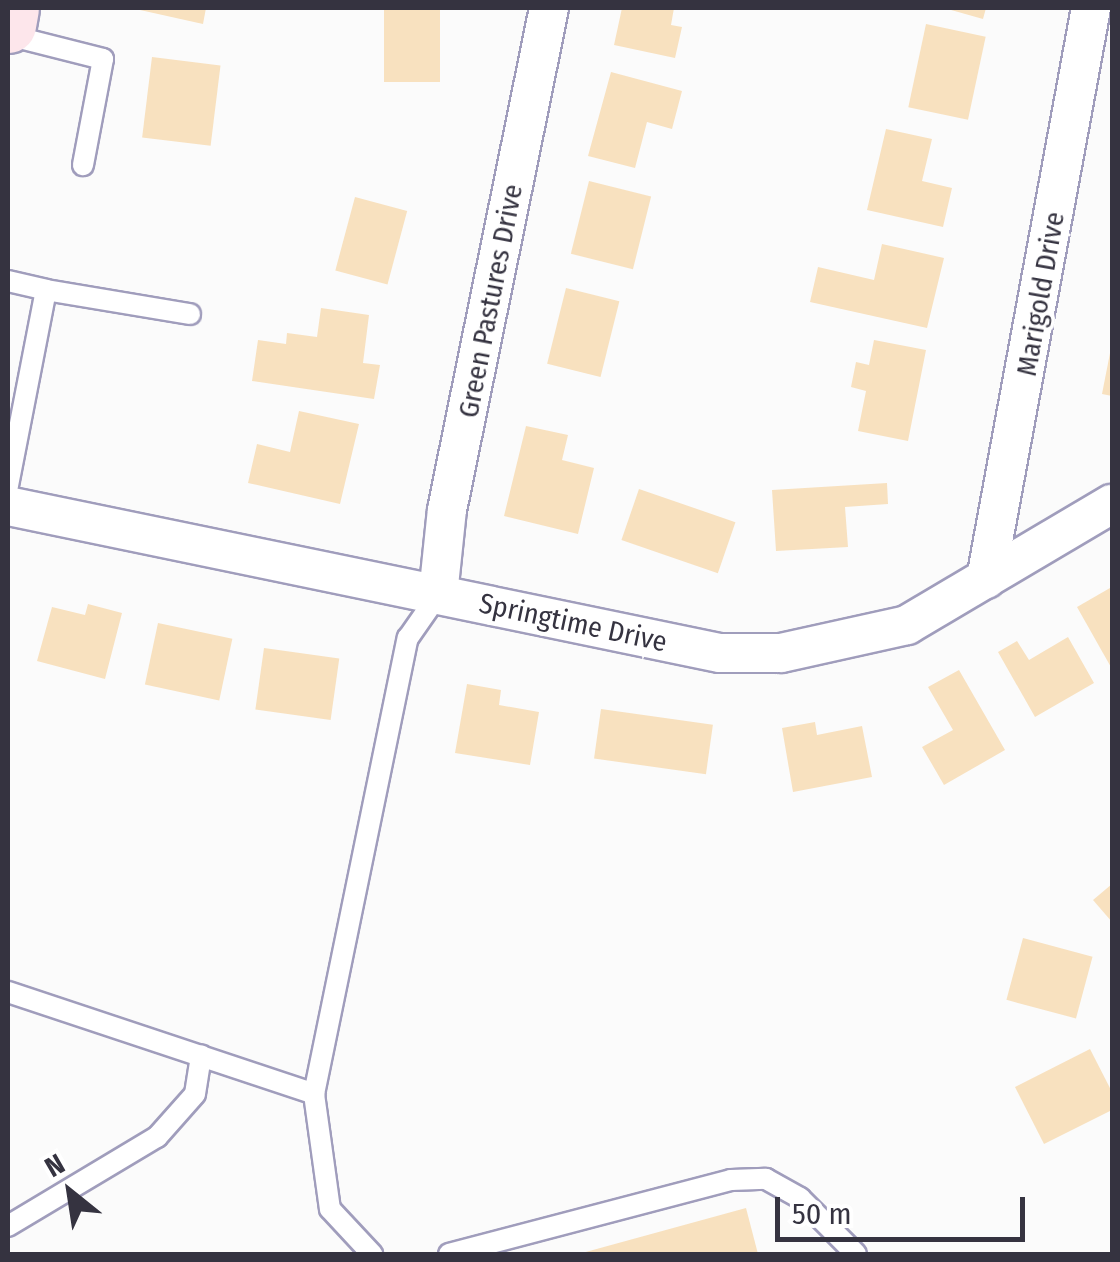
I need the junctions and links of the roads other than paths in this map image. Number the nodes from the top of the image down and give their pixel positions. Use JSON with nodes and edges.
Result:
{"nodes":[{"id":1,"x":11,"y":8,"type":"edge"},
{"id":2,"x":548,"y":8,"type":"edge"},
{"id":3,"x":1091,"y":8,"type":"edge"},
{"id":4,"x":8,"y":25,"type":"edge"},
{"id":5,"x":8,"y":34,"type":"edge"},
{"id":6,"x":83,"y":164,"type":"dead end"},
{"id":7,"x":8,"y":281,"type":"edge"},
{"id":8,"x":46,"y":290,"type":"junction"},
{"id":9,"x":190,"y":314,"type":"dead end"},
{"id":10,"x":8,"y":486,"type":"edge"},
{"id":11,"x":1112,"y":504,"type":"edge"},
{"id":12,"x":8,"y":506,"type":"edge"},
{"id":13,"x":986,"y":579,"type":"junction"},
{"id":14,"x":438,"y":595,"type":"junction"},
{"id":15,"x":8,"y":992,"type":"edge"},
{"id":16,"x":201,"y":1055,"type":"junction"},
{"id":17,"x":314,"y":1094,"type":"junction"},
{"id":18,"x":8,"y":1226,"type":"edge"},
{"id":19,"x":372,"y":1254,"type":"edge"},
{"id":20,"x":450,"y":1254,"type":"edge"},
{"id":21,"x":856,"y":1254,"type":"edge"}],
"edges":[{"from":1,"to":4,"type":"main road"},
{"from":2,"to":14,"type":"street","name":"Green Pastures Drive"},
{"from":3,"to":13,"type":"street","name":"Marigold Drive"},
{"from":5,"to":6,"type":"lane"},
{"from":7,"to":8,"type":"lane"},
{"from":8,"to":9,"type":"lane"},
{"from":8,"to":10,"type":"lane"},
{"from":11,"to":13,"type":"street","name":"Springtime Drive"},
{"from":12,"to":14,"type":"street","name":"Springtime Drive"},
{"from":13,"to":14,"type":"street","name":"Springtime Drive"},
{"from":14,"to":17,"type":"lane"},
{"from":15,"to":16,"type":"lane"},
{"from":16,"to":17,"type":"lane"},
{"from":16,"to":18,"type":"lane"},
{"from":17,"to":19,"type":"lane"},
{"from":20,"to":21,"type":"lane"}]}
